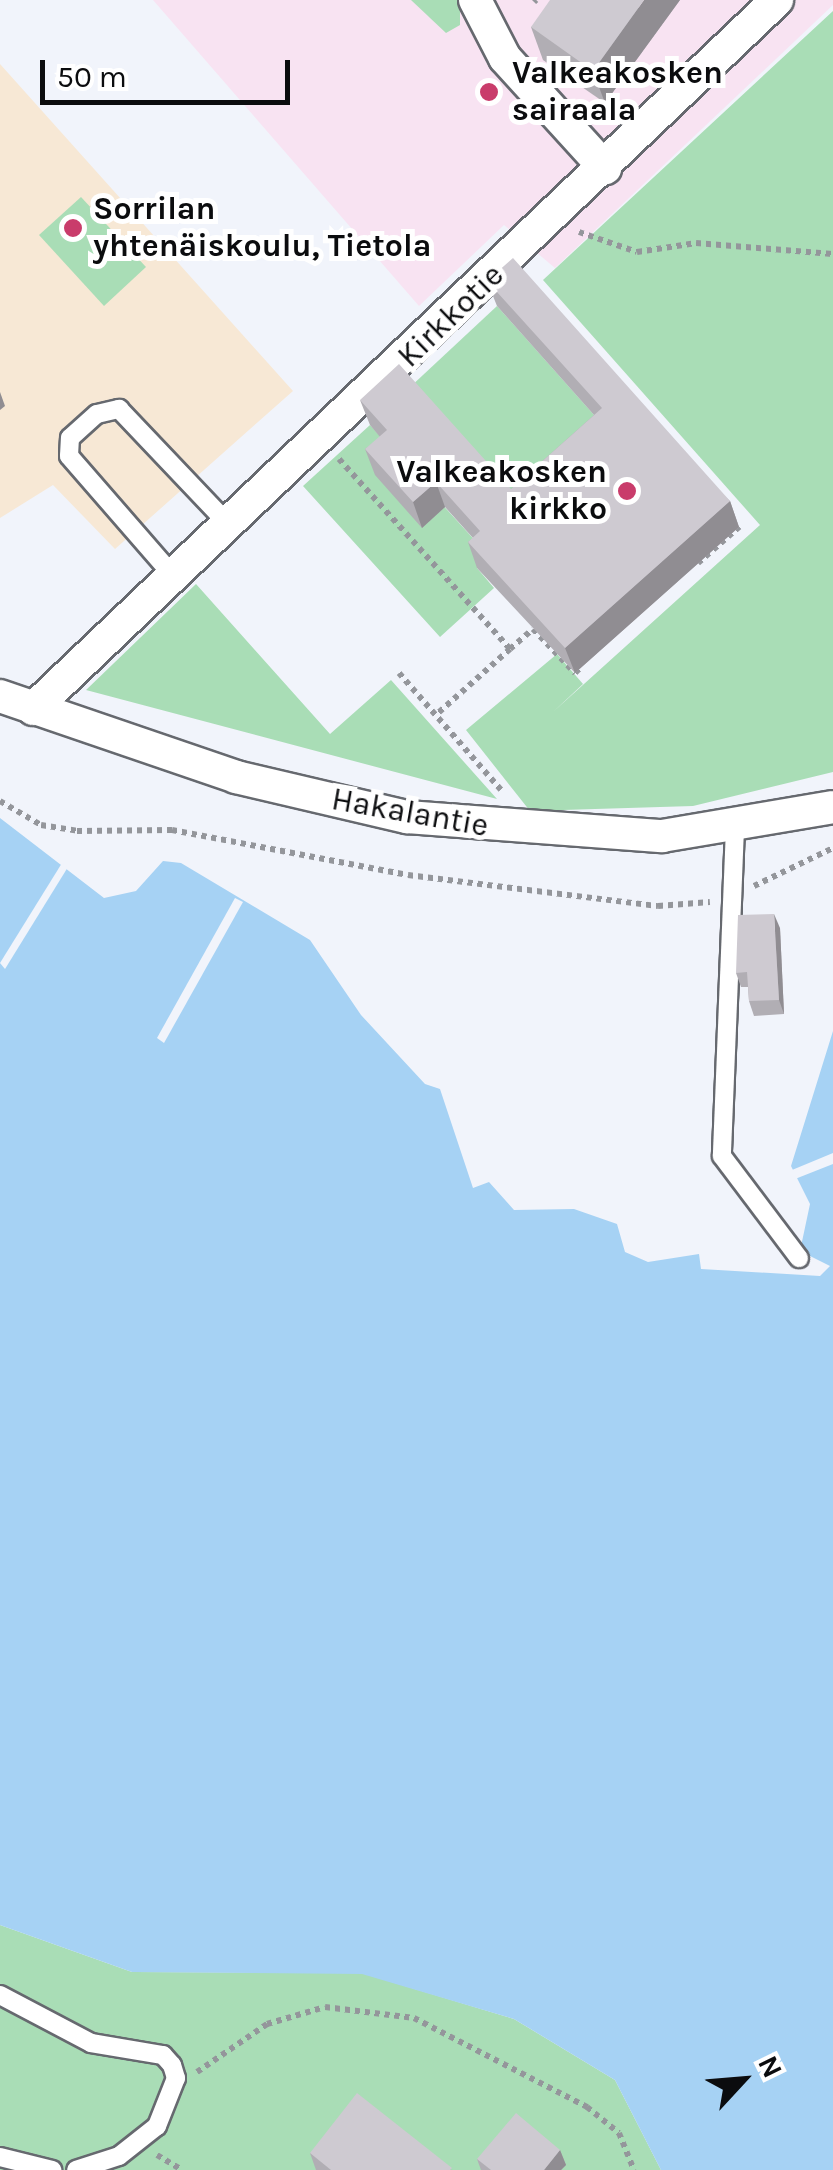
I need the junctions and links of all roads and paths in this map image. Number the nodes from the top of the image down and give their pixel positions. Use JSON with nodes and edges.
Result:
{"nodes":[{"id":1,"x":475,"y":0,"type":"edge"},
{"id":2,"x":776,"y":0,"type":"edge"},
{"id":3,"x":604,"y":168,"type":"junction"},
{"id":4,"x":549,"y":222,"type":"junction"},
{"id":5,"x":833,"y":254,"type":"edge"},
{"id":6,"x":320,"y":440,"type":"junction"},
{"id":7,"x":230,"y":527,"type":"junction"},
{"id":8,"x":740,"y":527,"type":"dead end"},
{"id":9,"x":684,"y":576,"type":"dead end"},
{"id":10,"x":176,"y":579,"type":"junction"},
{"id":11,"x":510,"y":650,"type":"junction"},
{"id":12,"x":588,"y":661,"type":"edge"},
{"id":13,"x":400,"y":672,"type":"dead end"},
{"id":14,"x":0,"y":696,"type":"edge"},
{"id":15,"x":33,"y":709,"type":"junction"},
{"id":16,"x":436,"y":715,"type":"junction"},
{"id":17,"x":0,"y":801,"type":"edge"},
{"id":18,"x":515,"y":806,"type":"dead end"},
{"id":19,"x":833,"y":807,"type":"edge"},
{"id":20,"x":735,"y":828,"type":"junction"},
{"id":21,"x":833,"y":848,"type":"edge"},
{"id":22,"x":728,"y":900,"type":"junction"},
{"id":23,"x":799,"y":1258,"type":"dead end"},
{"id":24,"x":0,"y":1995,"type":"edge"},
{"id":25,"x":176,"y":2078,"type":"junction"},
{"id":26,"x":0,"y":2157,"type":"edge"},
{"id":27,"x":52,"y":2170,"type":"edge"},
{"id":28,"x":76,"y":2170,"type":"edge"},
{"id":29,"x":634,"y":2170,"type":"edge"}],
"edges":[{"from":1,"to":3,"type":"street"},
{"from":2,"to":3,"type":"street","name":"Kirkkotie"},
{"from":3,"to":4,"type":"street","name":"Kirkkotie"},
{"from":4,"to":5,"type":"path"},
{"from":4,"to":6,"type":"street","name":"Kirkkotie"},
{"from":6,"to":7,"type":"street","name":"Kirkkotie"},
{"from":6,"to":11,"type":"path"},
{"from":7,"to":10,"type":"street","name":"Kirkkotie"},
{"from":7,"to":10,"type":"lane"},
{"from":8,"to":9,"type":"path"},
{"from":10,"to":15,"type":"street","name":"Kirkkotie"},
{"from":11,"to":12,"type":"path"},
{"from":11,"to":16,"type":"path"},
{"from":13,"to":16,"type":"path"},
{"from":14,"to":15,"type":"street","name":"Hakalantie"},
{"from":15,"to":20,"type":"street","name":"Hakalantie"},
{"from":16,"to":18,"type":"path"},
{"from":17,"to":22,"type":"path"},
{"from":19,"to":20,"type":"street","name":"Hakalantie"},
{"from":20,"to":22,"type":"lane"},
{"from":21,"to":22,"type":"path"},
{"from":22,"to":23,"type":"lane"},
{"from":24,"to":25,"type":"lane"},
{"from":25,"to":28,"type":"lane"},
{"from":25,"to":29,"type":"path"},
{"from":26,"to":27,"type":"lane"}]}
